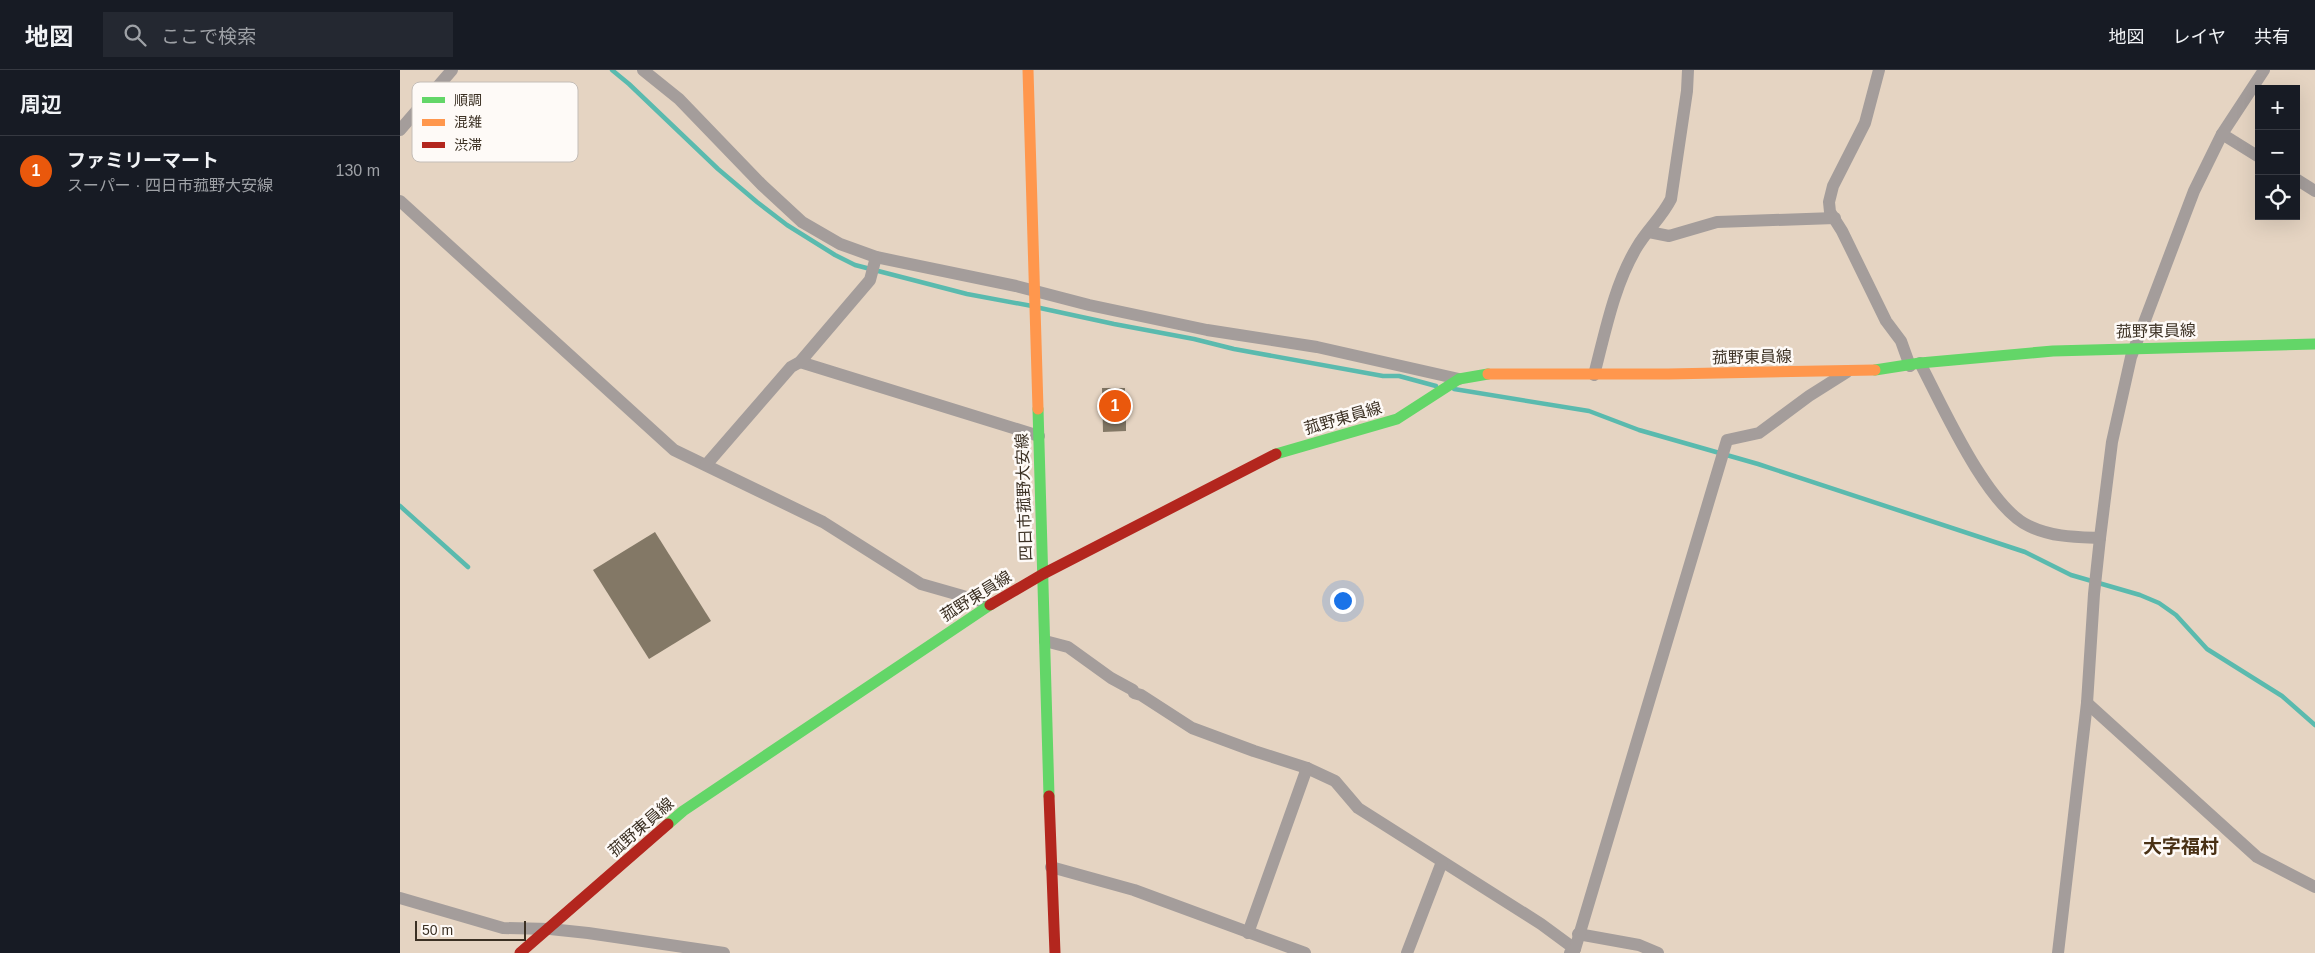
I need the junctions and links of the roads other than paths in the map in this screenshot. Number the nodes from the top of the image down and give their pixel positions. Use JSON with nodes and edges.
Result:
{"nodes":[{"id":1,"x":452,"y":70,"type":"edge"},
{"id":2,"x":643,"y":70,"type":"edge"},
{"id":3,"x":1028,"y":70,"type":"edge"},
{"id":4,"x":1688,"y":70,"type":"edge"},
{"id":5,"x":1879,"y":70,"type":"edge"},
{"id":6,"x":2264,"y":70,"type":"edge"},
{"id":7,"x":442,"y":82,"type":"edge"},
{"id":8,"x":412,"y":116,"type":"edge"},
{"id":9,"x":400,"y":130,"type":"edge"},
{"id":10,"x":2222,"y":134,"type":"junction"},
{"id":11,"x":2255,"y":155,"type":"edge"},
{"id":12,"x":2300,"y":182,"type":"edge"},
{"id":13,"x":2315,"y":191,"type":"edge"},
{"id":14,"x":400,"y":201,"type":"edge"},
{"id":15,"x":1835,"y":218,"type":"junction"},
{"id":16,"x":1649,"y":232,"type":"junction"},
{"id":17,"x":876,"y":258,"type":"junction"},
{"id":18,"x":1034,"y":295,"type":"junction"},
{"id":19,"x":2315,"y":344,"type":"edge"},
{"id":20,"x":2135,"y":348,"type":"junction"},
{"id":21,"x":800,"y":362,"type":"junction"},
{"id":22,"x":1915,"y":364,"type":"junction"},
{"id":23,"x":1848,"y":371,"type":"junction"},
{"id":24,"x":1594,"y":376,"type":"junction"},
{"id":25,"x":1454,"y":382,"type":"junction"},
{"id":26,"x":1039,"y":436,"type":"junction"},
{"id":27,"x":706,"y":465,"type":"junction"},
{"id":28,"x":2100,"y":538,"type":"junction"},
{"id":29,"x":1043,"y":574,"type":"junction"},
{"id":30,"x":991,"y":604,"type":"junction"},
{"id":31,"x":1046,"y":641,"type":"junction"},
{"id":32,"x":2087,"y":703,"type":"junction"},
{"id":33,"x":1307,"y":768,"type":"junction"},
{"id":34,"x":1442,"y":862,"type":"junction"},
{"id":35,"x":1051,"y":867,"type":"junction"},
{"id":36,"x":2315,"y":887,"type":"edge"},
{"id":37,"x":400,"y":898,"type":"edge"},
{"id":38,"x":550,"y":929,"type":"junction"},
{"id":39,"x":1248,"y":933,"type":"junction"},
{"id":40,"x":1578,"y":934,"type":"junction"},
{"id":41,"x":1573,"y":951,"type":"edge"},
{"id":42,"x":520,"y":953,"type":"edge"},
{"id":43,"x":724,"y":953,"type":"edge"},
{"id":44,"x":1055,"y":953,"type":"edge"},
{"id":45,"x":1305,"y":953,"type":"edge"},
{"id":46,"x":1407,"y":953,"type":"edge"},
{"id":47,"x":1658,"y":953,"type":"edge"},
{"id":48,"x":2058,"y":953,"type":"edge"}],
"edges":[{"from":1,"to":7,"type":"street"},
{"from":2,"to":17,"type":"street"},
{"from":3,"to":18,"type":"main road","name":"四日市菰野大安線"},
{"from":4,"to":16,"type":"street"},
{"from":5,"to":15,"type":"street"},
{"from":6,"to":10,"type":"street"},
{"from":8,"to":9,"type":"street"},
{"from":10,"to":11,"type":"street"},
{"from":10,"to":20,"type":"street"},
{"from":12,"to":13,"type":"street"},
{"from":14,"to":27,"type":"street"},
{"from":15,"to":16,"type":"street"},
{"from":15,"to":22,"type":"street"},
{"from":16,"to":24,"type":"street"},
{"from":17,"to":18,"type":"street"},
{"from":17,"to":21,"type":"street"},
{"from":18,"to":25,"type":"street"},
{"from":18,"to":26,"type":"main road","name":"四日市菰野大安線"},
{"from":19,"to":20,"type":"main road","name":"菰野東員線"},
{"from":20,"to":22,"type":"main road","name":"菰野東員線"},
{"from":20,"to":28,"type":"street"},
{"from":21,"to":26,"type":"street"},
{"from":21,"to":27,"type":"street"},
{"from":22,"to":23,"type":"main road","name":"菰野東員線"},
{"from":22,"to":28,"type":"street"},
{"from":23,"to":24,"type":"main road","name":"菰野東員線"},
{"from":23,"to":40,"type":"street"},
{"from":24,"to":25,"type":"main road","name":"菰野東員線"},
{"from":25,"to":29,"type":"main road","name":"菰野東員線"},
{"from":26,"to":29,"type":"main road","name":"四日市菰野大安線"},
{"from":27,"to":30,"type":"street"},
{"from":28,"to":32,"type":"street"},
{"from":29,"to":30,"type":"main road","name":"菰野東員線"},
{"from":29,"to":31,"type":"main road","name":"四日市菰野大安線"},
{"from":30,"to":38,"type":"main road","name":"菰野東員線"},
{"from":31,"to":33,"type":"street"},
{"from":31,"to":35,"type":"main road","name":"四日市菰野大安線"},
{"from":32,"to":36,"type":"street"},
{"from":32,"to":48,"type":"street"},
{"from":33,"to":34,"type":"street"},
{"from":33,"to":39,"type":"street"},
{"from":34,"to":41,"type":"street"},
{"from":34,"to":46,"type":"street"},
{"from":35,"to":39,"type":"street"},
{"from":35,"to":44,"type":"main road","name":"四日市菰野大安線"},
{"from":37,"to":38,"type":"street"},
{"from":38,"to":42,"type":"main road","name":"菰野東員線"},
{"from":38,"to":43,"type":"street"},
{"from":39,"to":45,"type":"street"},
{"from":40,"to":41,"type":"street"},
{"from":40,"to":47,"type":"street"}]}
